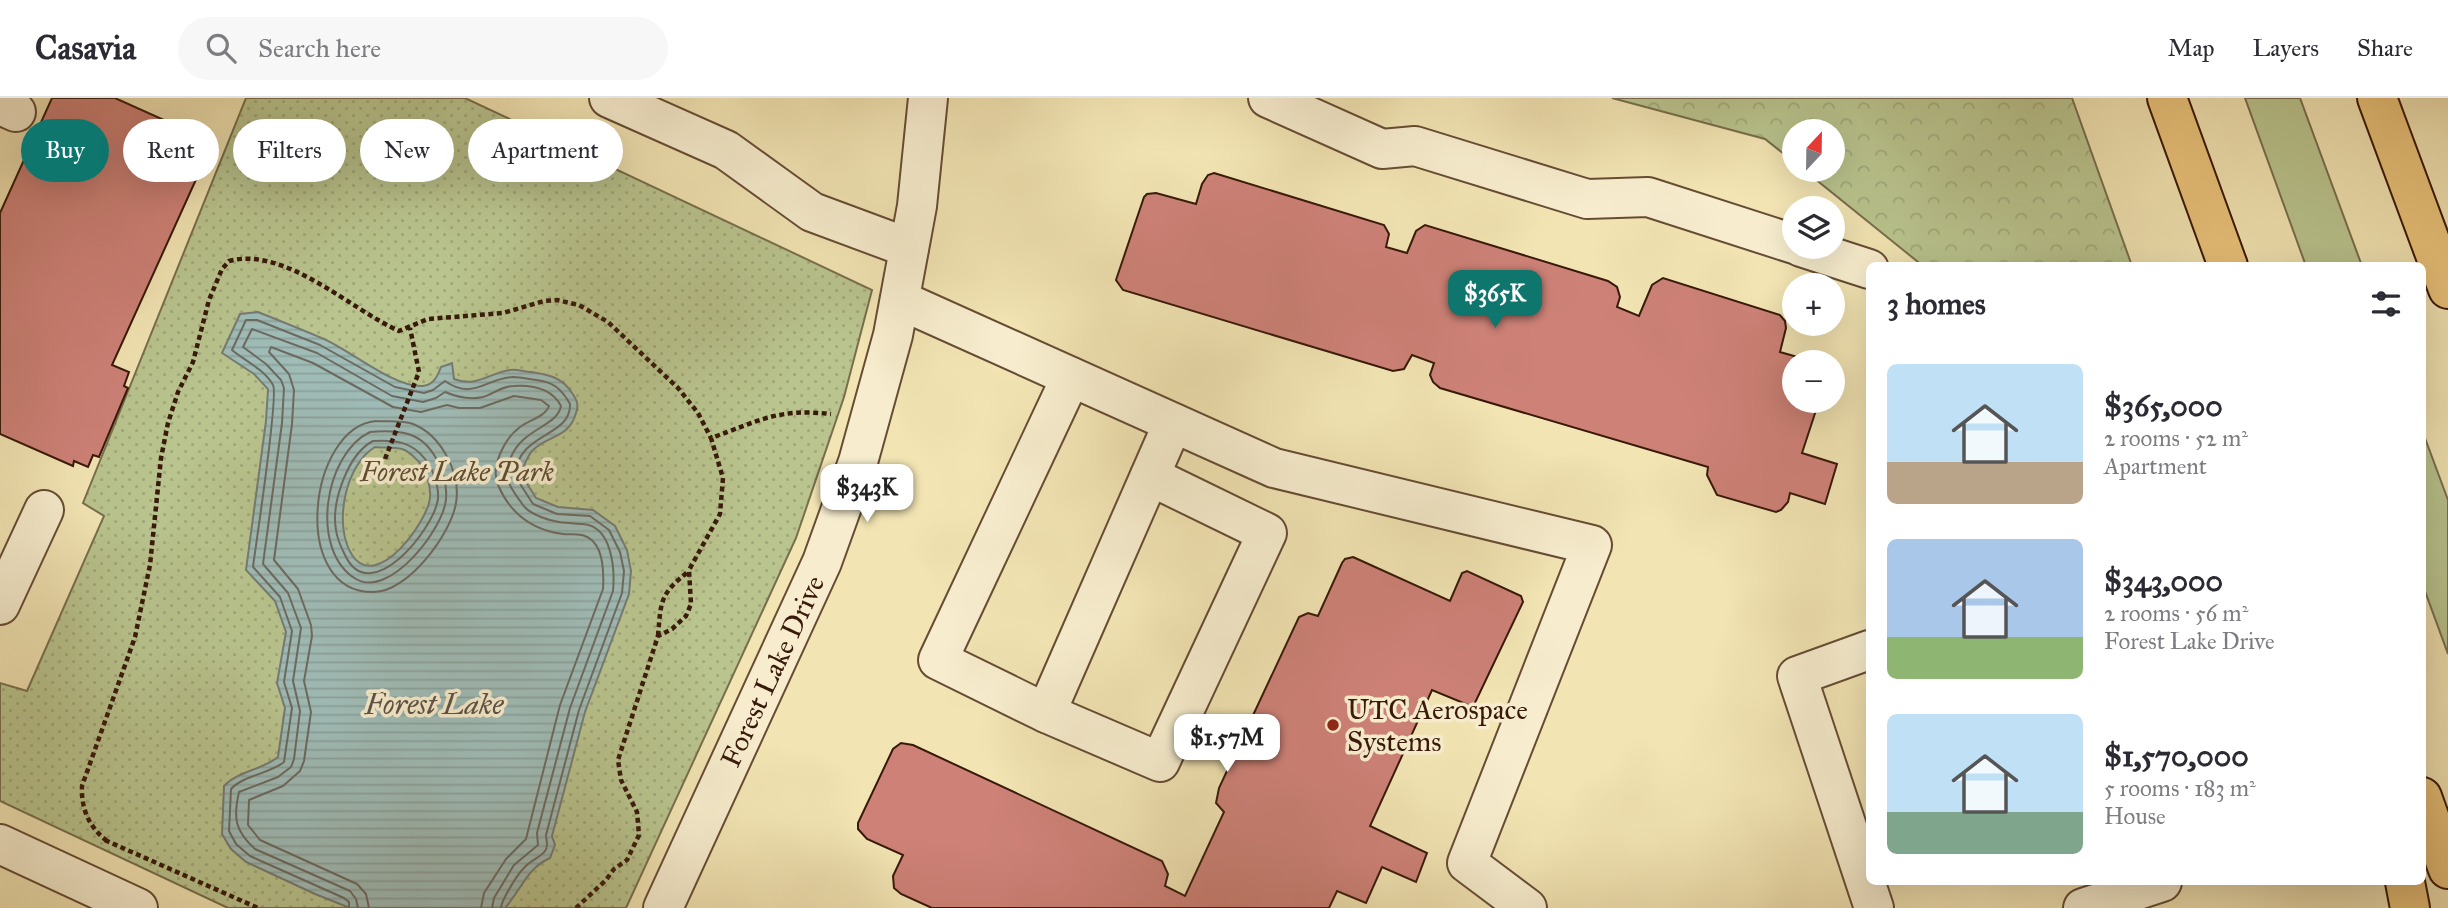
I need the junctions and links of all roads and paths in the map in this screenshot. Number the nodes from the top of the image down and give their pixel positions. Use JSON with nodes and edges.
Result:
{"nodes":[{"id":1,"x":609,"y":98,"type":"edge"},
{"id":2,"x":928,"y":98,"type":"edge"},
{"id":3,"x":1268,"y":98,"type":"edge"},
{"id":4,"x":2167,"y":98,"type":"edge"},
{"id":5,"x":2378,"y":98,"type":"edge"},
{"id":6,"x":1782,"y":240,"type":"edge"},
{"id":7,"x":909,"y":248,"type":"junction"},
{"id":8,"x":1838,"y":259,"type":"edge"},
{"id":9,"x":2227,"y":262,"type":"edge"},
{"id":10,"x":1866,"y":268,"type":"edge"},
{"id":11,"x":2448,"y":289,"type":"edge"},
{"id":12,"x":900,"y":300,"type":"junction"},
{"id":13,"x":410,"y":328,"type":"junction"},
{"id":14,"x":1071,"y":377,"type":"junction"},
{"id":15,"x":870,"y":418,"type":"junction"},
{"id":16,"x":1173,"y":422,"type":"junction"},
{"id":17,"x":711,"y":438,"type":"junction"},
{"id":18,"x":385,"y":459,"type":"dead end"},
{"id":19,"x":1150,"y":476,"type":"junction"},
{"id":20,"x":44,"y":510,"type":"dead end"},
{"id":21,"x":689,"y":570,"type":"junction"},
{"id":22,"x":0,"y":605,"type":"edge"},
{"id":23,"x":658,"y":636,"type":"junction"},
{"id":24,"x":1866,"y":651,"type":"edge"},
{"id":25,"x":1046,"y":713,"type":"junction"},
{"id":26,"x":2426,"y":808,"type":"edge"},
{"id":27,"x":107,"y":841,"type":"junction"},
{"id":28,"x":0,"y":844,"type":"edge"},
{"id":29,"x":2448,"y":869,"type":"edge"},
{"id":30,"x":86,"y":884,"type":"junction"},
{"id":31,"x":1866,"y":884,"type":"edge"},
{"id":32,"x":1866,"y":885,"type":"edge"},
{"id":33,"x":2153,"y":885,"type":"edge"},
{"id":34,"x":2406,"y":885,"type":"edge"},
{"id":35,"x":138,"y":908,"type":"edge"},
{"id":36,"x":258,"y":908,"type":"edge"},
{"id":37,"x":576,"y":908,"type":"edge"},
{"id":38,"x":663,"y":908,"type":"edge"},
{"id":39,"x":1527,"y":908,"type":"edge"},
{"id":40,"x":1874,"y":908,"type":"edge"},
{"id":41,"x":2083,"y":908,"type":"edge"},
{"id":42,"x":2410,"y":908,"type":"edge"}],
"edges":[{"from":1,"to":7,"type":"street"},
{"from":2,"to":7,"type":"street","name":"Forest Lake Drive"},
{"from":3,"to":6,"type":"street"},
{"from":4,"to":9,"type":"highway"},
{"from":5,"to":11,"type":"highway"},
{"from":7,"to":12,"type":"street","name":"Forest Lake Drive"},
{"from":8,"to":10,"type":"street"},
{"from":12,"to":14,"type":"street"},
{"from":12,"to":15,"type":"street","name":"Forest Lake Drive"},
{"from":13,"to":17,"type":"path"},
{"from":13,"to":18,"type":"path"},
{"from":13,"to":27,"type":"path"},
{"from":14,"to":16,"type":"street"},
{"from":14,"to":25,"type":"street"},
{"from":15,"to":17,"type":"path"},
{"from":15,"to":38,"type":"street","name":"Forest Lake Drive"},
{"from":16,"to":19,"type":"street"},
{"from":16,"to":39,"type":"street"},
{"from":17,"to":21,"type":"path"},
{"from":19,"to":25,"type":"street"},
{"from":19,"to":25,"type":"street"},
{"from":20,"to":22,"type":"street"},
{"from":21,"to":23,"type":"path"},
{"from":21,"to":23,"type":"path"},
{"from":23,"to":37,"type":"path"},
{"from":24,"to":31,"type":"street"},
{"from":26,"to":29,"type":"highway"},
{"from":27,"to":30,"type":"path"},
{"from":27,"to":36,"type":"path"},
{"from":28,"to":30,"type":"street"},
{"from":30,"to":35,"type":"street"},
{"from":32,"to":40,"type":"street"},
{"from":33,"to":41,"type":"street"},
{"from":34,"to":42,"type":"highway"}]}
